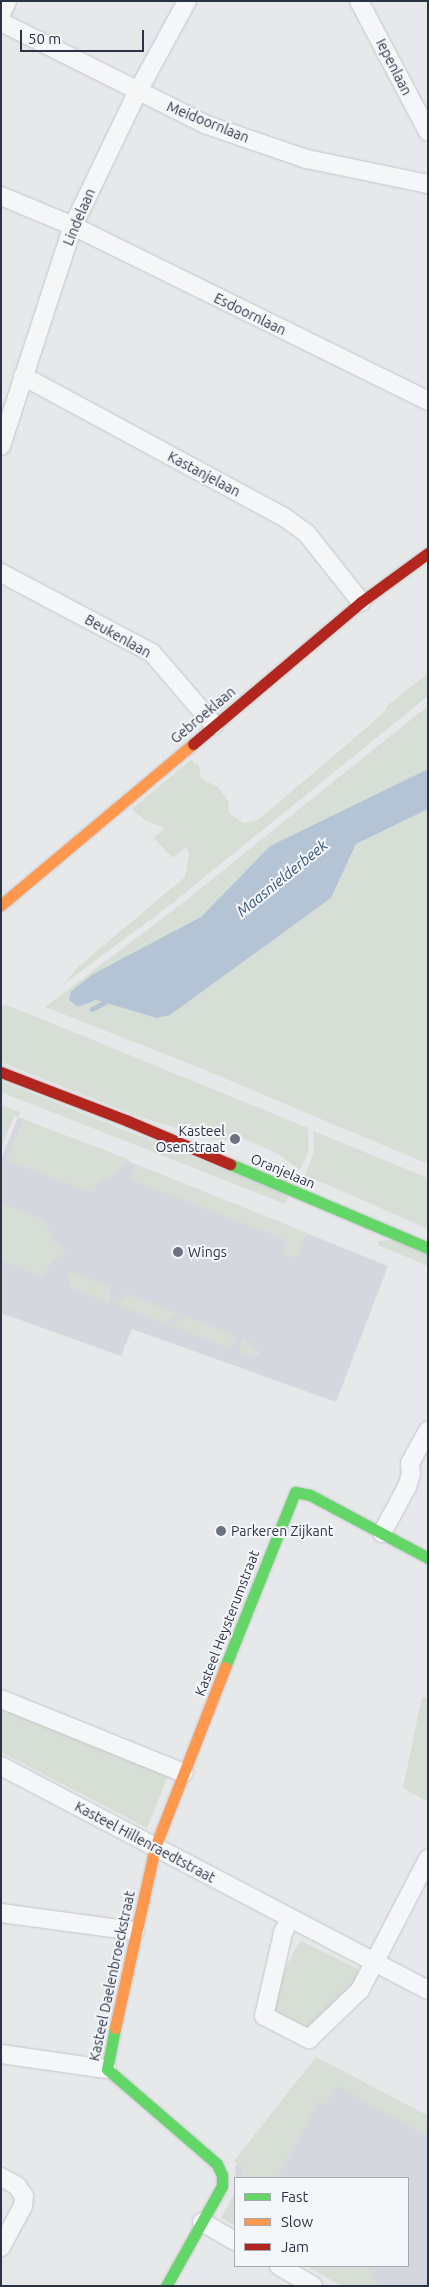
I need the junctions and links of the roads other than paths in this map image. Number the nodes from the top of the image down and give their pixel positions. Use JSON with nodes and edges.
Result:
{"nodes":[{"id":1,"x":7,"y":1,"type":"edge"},
{"id":2,"x":186,"y":1,"type":"edge"},
{"id":3,"x":360,"y":1,"type":"edge"},
{"id":4,"x":1,"y":14,"type":"edge"},
{"id":5,"x":1,"y":22,"type":"edge"},
{"id":6,"x":138,"y":91,"type":"junction"},
{"id":7,"x":428,"y":132,"type":"edge"},
{"id":8,"x":428,"y":184,"type":"edge"},
{"id":9,"x":1,"y":196,"type":"edge"},
{"id":10,"x":72,"y":226,"type":"junction"},
{"id":11,"x":22,"y":376,"type":"junction"},
{"id":12,"x":428,"y":401,"type":"edge"},
{"id":13,"x":1,"y":446,"type":"edge"},
{"id":14,"x":428,"y":554,"type":"edge"},
{"id":15,"x":1,"y":573,"type":"edge"},
{"id":16,"x":361,"y":602,"type":"junction"},
{"id":17,"x":214,"y":726,"type":"junction"},
{"id":18,"x":1,"y":905,"type":"edge"},
{"id":19,"x":1,"y":1072,"type":"edge"},
{"id":20,"x":128,"y":1121,"type":"junction"},
{"id":21,"x":214,"y":1144,"type":"dead end"},
{"id":22,"x":428,"y":1248,"type":"edge"},
{"id":23,"x":428,"y":1431,"type":"edge"},
{"id":24,"x":382,"y":1533,"type":"junction"},
{"id":25,"x":428,"y":1558,"type":"edge"},
{"id":26,"x":1,"y":1699,"type":"edge"},
{"id":27,"x":1,"y":1766,"type":"edge"},
{"id":28,"x":184,"y":1773,"type":"junction"},
{"id":29,"x":155,"y":1847,"type":"junction"},
{"id":30,"x":428,"y":1859,"type":"edge"},
{"id":31,"x":1,"y":1913,"type":"edge"},
{"id":32,"x":290,"y":1918,"type":"junction"},
{"id":33,"x":135,"y":1932,"type":"junction"},
{"id":34,"x":374,"y":1962,"type":"junction"},
{"id":35,"x":428,"y":1990,"type":"edge"},
{"id":36,"x":1,"y":2054,"type":"edge"},
{"id":37,"x":107,"y":2070,"type":"junction"},
{"id":38,"x":1,"y":2177,"type":"edge"},
{"id":39,"x":202,"y":2222,"type":"junction"},
{"id":40,"x":234,"y":2240,"type":"edge"},
{"id":41,"x":1,"y":2247,"type":"edge"},
{"id":42,"x":281,"y":2267,"type":"edge"},
{"id":43,"x":166,"y":2286,"type":"edge"},
{"id":44,"x":313,"y":2286,"type":"edge"}],
"edges":[{"from":1,"to":4,"type":"street"},
{"from":2,"to":6,"type":"street","name":"Lindelaan"},
{"from":3,"to":7,"type":"street","name":"Iepenlaan"},
{"from":5,"to":6,"type":"street","name":"Meidoornlaan"},
{"from":6,"to":8,"type":"street","name":"Meidoornlaan"},
{"from":6,"to":10,"type":"street","name":"Lindelaan"},
{"from":9,"to":10,"type":"street","name":"Esdoornlaan"},
{"from":10,"to":11,"type":"street","name":"Lindelaan"},
{"from":10,"to":12,"type":"street","name":"Esdoornlaan"},
{"from":11,"to":13,"type":"street","name":"Lindelaan"},
{"from":11,"to":16,"type":"street","name":"Kastanjelaan"},
{"from":14,"to":16,"type":"street","name":"Gebroeklaan"},
{"from":15,"to":17,"type":"street","name":"Beukenlaan"},
{"from":16,"to":17,"type":"street","name":"Gebroeklaan"},
{"from":17,"to":18,"type":"street","name":"Gebroeklaan"},
{"from":19,"to":20,"type":"street","name":"Oranjelaan"},
{"from":20,"to":21,"type":"street","name":"Oranjelaan"},
{"from":20,"to":22,"type":"street","name":"Oranjelaan"},
{"from":23,"to":24,"type":"street"},
{"from":24,"to":25,"type":"street","name":"Kasteel Heysterumstraat"},
{"from":24,"to":28,"type":"street","name":"Kasteel Heysterumstraat"},
{"from":26,"to":28,"type":"street"},
{"from":27,"to":29,"type":"street","name":"Kasteel Hillenraedtstraat"},
{"from":28,"to":29,"type":"street","name":"Kasteel Heysterumstraat"},
{"from":29,"to":32,"type":"street","name":"Kasteel Hillenraedtstraat"},
{"from":29,"to":33,"type":"street","name":"Kasteel Daelenbroeckstraat"},
{"from":30,"to":34,"type":"street"},
{"from":31,"to":33,"type":"street"},
{"from":32,"to":34,"type":"street","name":"Kasteel Hillenraedtstraat"},
{"from":32,"to":34,"type":"street"},
{"from":33,"to":37,"type":"street","name":"Kasteel Daelenbroeckstraat"},
{"from":34,"to":35,"type":"street","name":"Kasteel Hillenraedtstraat"},
{"from":36,"to":37,"type":"street"},
{"from":37,"to":39,"type":"street","name":"Kasteel Daelenbroeckstraat"},
{"from":38,"to":41,"type":"street"},
{"from":39,"to":40,"type":"street"},
{"from":39,"to":43,"type":"street","name":"Kasteel Daelenbroeckstraat"},
{"from":42,"to":44,"type":"street"}]}
